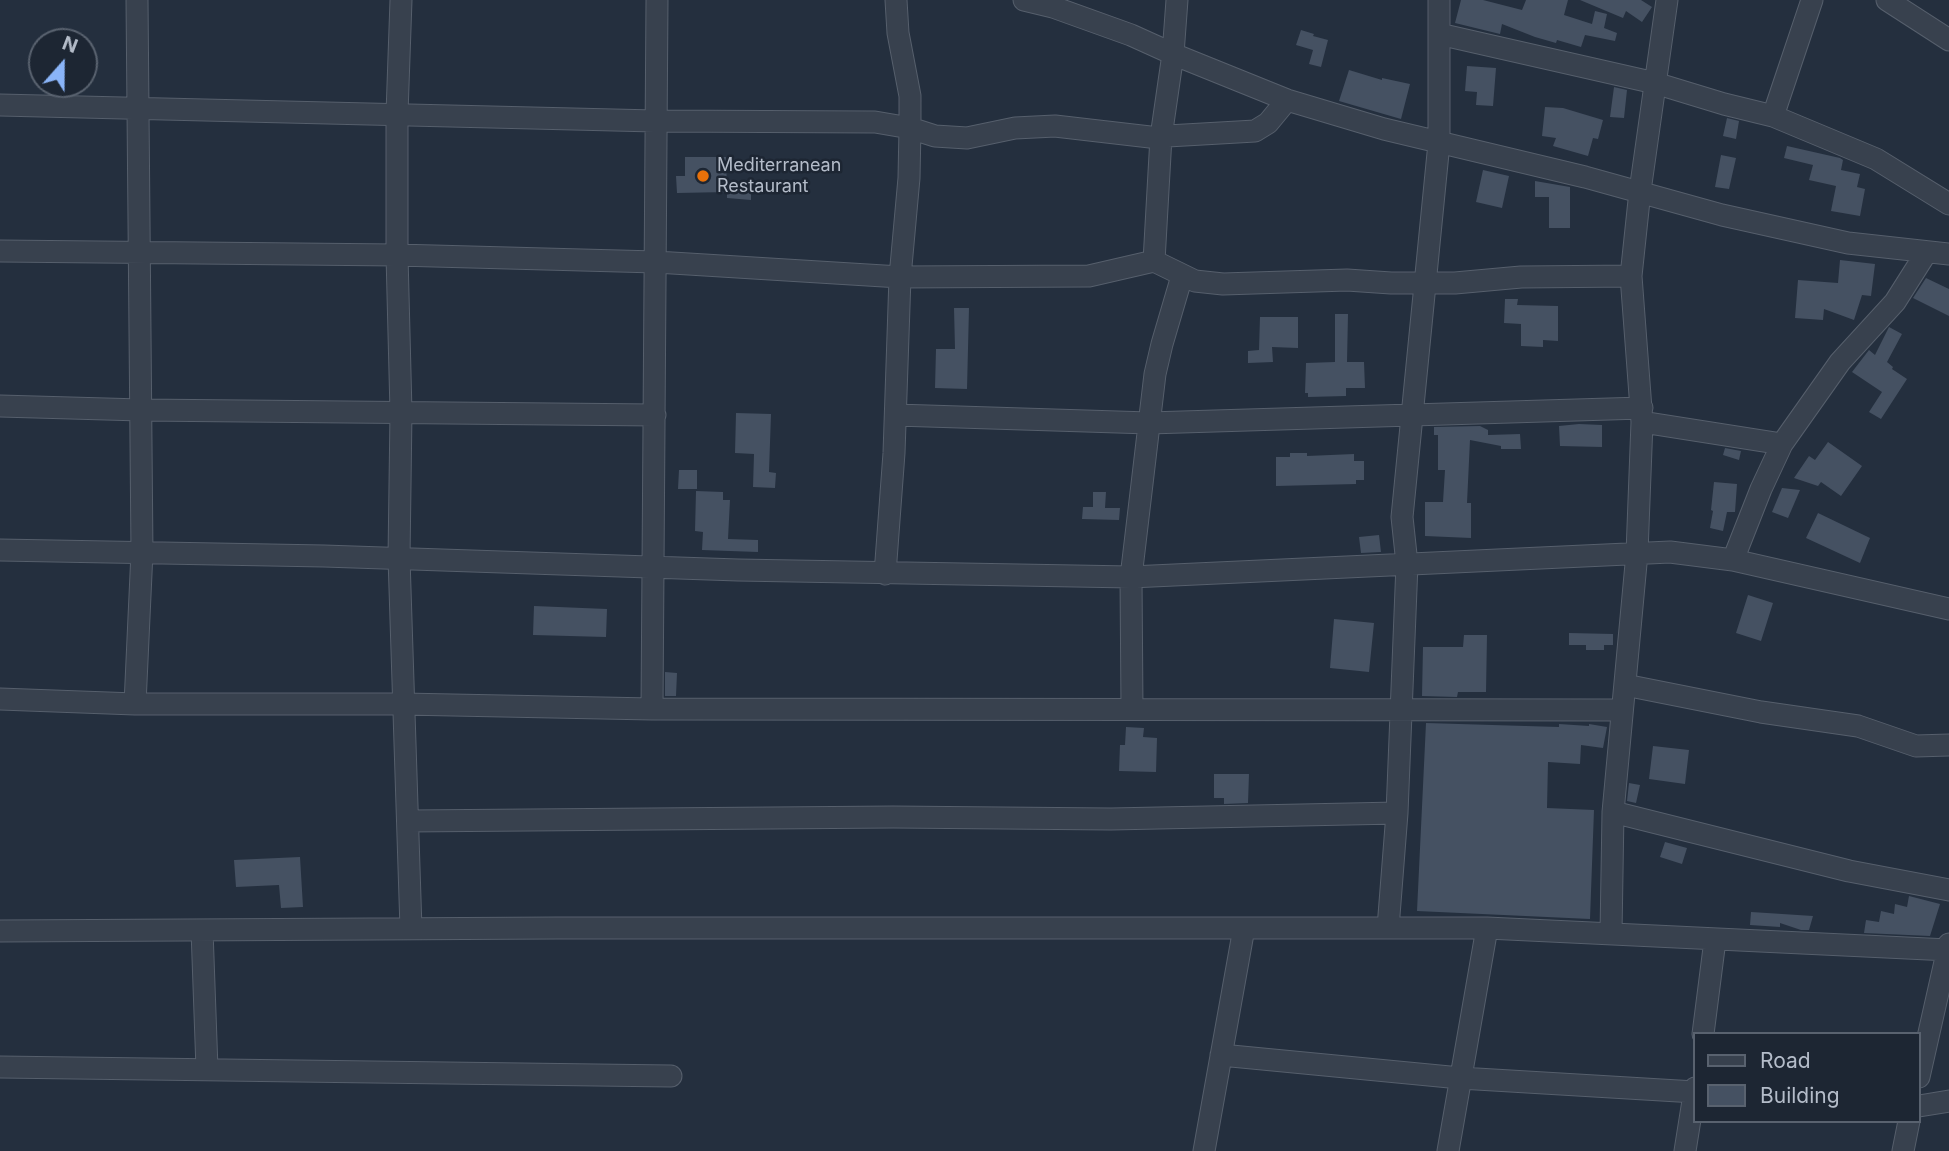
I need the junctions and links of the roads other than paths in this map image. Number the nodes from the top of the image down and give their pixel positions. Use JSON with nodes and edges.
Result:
{"nodes":[{"id":1,"x":137,"y":0,"type":"edge"},
{"id":2,"x":401,"y":0,"type":"edge"},
{"id":3,"x":657,"y":0,"type":"edge"},
{"id":4,"x":896,"y":0,"type":"edge"},
{"id":5,"x":1024,"y":0,"type":"edge"},
{"id":6,"x":1177,"y":0,"type":"edge"},
{"id":7,"x":1439,"y":0,"type":"edge"},
{"id":8,"x":1667,"y":0,"type":"edge"},
{"id":9,"x":1812,"y":0,"type":"edge"},
{"id":10,"x":1887,"y":0,"type":"edge"},
{"id":11,"x":1439,"y":34,"type":"junction"},
{"id":12,"x":1949,"y":40,"type":"edge"},
{"id":13,"x":1173,"y":54,"type":"junction"},
{"id":14,"x":1655,"y":83,"type":"junction"},
{"id":15,"x":1287,"y":100,"type":"junction"},
{"id":16,"x":0,"y":105,"type":"edge"},
{"id":17,"x":138,"y":107,"type":"junction"},
{"id":18,"x":397,"y":114,"type":"junction"},
{"id":19,"x":1773,"y":116,"type":"junction"},
{"id":20,"x":655,"y":121,"type":"junction"},
{"id":21,"x":910,"y":128,"type":"junction"},
{"id":22,"x":1161,"y":137,"type":"junction"},
{"id":23,"x":1439,"y":143,"type":"junction"},
{"id":24,"x":1640,"y":191,"type":"junction"},
{"id":25,"x":1949,"y":204,"type":"edge"},
{"id":26,"x":0,"y":251,"type":"edge"},
{"id":27,"x":138,"y":253,"type":"junction"},
{"id":28,"x":1926,"y":253,"type":"junction"},
{"id":29,"x":1949,"y":254,"type":"edge"},
{"id":30,"x":397,"y":255,"type":"junction"},
{"id":31,"x":1154,"y":261,"type":"junction"},
{"id":32,"x":656,"y":262,"type":"junction"},
{"id":33,"x":1182,"y":276,"type":"junction"},
{"id":34,"x":1631,"y":276,"type":"junction"},
{"id":35,"x":900,"y":277,"type":"junction"},
{"id":36,"x":1426,"y":282,"type":"junction"},
{"id":37,"x":0,"y":406,"type":"edge"},
{"id":38,"x":141,"y":410,"type":"junction"},
{"id":39,"x":401,"y":412,"type":"junction"},
{"id":40,"x":655,"y":415,"type":"junction"},
{"id":41,"x":896,"y":415,"type":"junction"},
{"id":42,"x":1413,"y":415,"type":"junction"},
{"id":43,"x":1642,"y":415,"type":"junction"},
{"id":44,"x":1149,"y":423,"type":"junction"},
{"id":45,"x":1782,"y":444,"type":"junction"},
{"id":46,"x":0,"y":550,"type":"edge"},
{"id":47,"x":142,"y":552,"type":"junction"},
{"id":48,"x":1637,"y":553,"type":"junction"},
{"id":49,"x":399,"y":558,"type":"junction"},
{"id":50,"x":1733,"y":560,"type":"junction"},
{"id":51,"x":1407,"y":564,"type":"junction"},
{"id":52,"x":654,"y":567,"type":"junction"},
{"id":53,"x":885,"y":574,"type":"junction"},
{"id":54,"x":1131,"y":577,"type":"junction"},
{"id":55,"x":1949,"y":609,"type":"edge"},
{"id":56,"x":1625,"y":685,"type":"junction"},
{"id":57,"x":0,"y":699,"type":"edge"},
{"id":58,"x":135,"y":704,"type":"junction"},
{"id":59,"x":403,"y":705,"type":"junction"},
{"id":60,"x":652,"y":709,"type":"junction"},
{"id":61,"x":1132,"y":709,"type":"junction"},
{"id":62,"x":1402,"y":709,"type":"junction"},
{"id":63,"x":1622,"y":710,"type":"junction"},
{"id":64,"x":1949,"y":745,"type":"edge"},
{"id":65,"x":1613,"y":812,"type":"junction"},
{"id":66,"x":1397,"y":813,"type":"junction"},
{"id":67,"x":408,"y":821,"type":"junction"},
{"id":68,"x":1949,"y":890,"type":"edge"},
{"id":69,"x":1244,"y":928,"type":"junction"},
{"id":70,"x":1388,"y":928,"type":"junction"},
{"id":71,"x":1487,"y":928,"type":"junction"},
{"id":72,"x":411,"y":929,"type":"junction"},
{"id":73,"x":202,"y":930,"type":"junction"},
{"id":74,"x":0,"y":931,"type":"edge"},
{"id":75,"x":1611,"y":934,"type":"junction"},
{"id":76,"x":1715,"y":940,"type":"junction"},
{"id":77,"x":1949,"y":948,"type":"edge"},
{"id":78,"x":1703,"y":1032,"type":"edge"},
{"id":79,"x":1221,"y":1055,"type":"junction"},
{"id":80,"x":0,"y":1067,"type":"edge"},
{"id":81,"x":1921,"y":1068,"type":"edge"},
{"id":82,"x":207,"y":1069,"type":"junction"},
{"id":83,"x":671,"y":1076,"type":"dead end"},
{"id":84,"x":1461,"y":1078,"type":"junction"},
{"id":85,"x":1694,"y":1090,"type":"edge"},
{"id":86,"x":1694,"y":1096,"type":"edge"},
{"id":87,"x":1949,"y":1101,"type":"edge"},
{"id":88,"x":1921,"y":1106,"type":"edge"},
{"id":89,"x":1909,"y":1123,"type":"edge"},
{"id":90,"x":1204,"y":1151,"type":"edge"},
{"id":91,"x":1448,"y":1151,"type":"edge"},
{"id":92,"x":1685,"y":1151,"type":"edge"},
{"id":93,"x":1903,"y":1151,"type":"edge"}],
"edges":[{"from":1,"to":17,"type":"street"},
{"from":2,"to":18,"type":"street"},
{"from":3,"to":20,"type":"street"},
{"from":4,"to":21,"type":"street"},
{"from":5,"to":13,"type":"street"},
{"from":6,"to":13,"type":"street"},
{"from":7,"to":11,"type":"street"},
{"from":8,"to":14,"type":"street"},
{"from":9,"to":19,"type":"street"},
{"from":10,"to":12,"type":"street"},
{"from":11,"to":14,"type":"street"},
{"from":11,"to":23,"type":"street"},
{"from":13,"to":15,"type":"street"},
{"from":13,"to":22,"type":"street"},
{"from":14,"to":19,"type":"street"},
{"from":14,"to":24,"type":"street"},
{"from":15,"to":22,"type":"street"},
{"from":15,"to":23,"type":"street"},
{"from":16,"to":17,"type":"street"},
{"from":17,"to":18,"type":"street"},
{"from":17,"to":27,"type":"street"},
{"from":18,"to":20,"type":"street"},
{"from":18,"to":30,"type":"street"},
{"from":19,"to":25,"type":"street"},
{"from":20,"to":21,"type":"street"},
{"from":20,"to":32,"type":"street"},
{"from":21,"to":22,"type":"street"},
{"from":21,"to":35,"type":"street"},
{"from":22,"to":31,"type":"street"},
{"from":23,"to":24,"type":"street"},
{"from":23,"to":36,"type":"street"},
{"from":24,"to":28,"type":"street"},
{"from":24,"to":34,"type":"street"},
{"from":26,"to":27,"type":"street"},
{"from":27,"to":30,"type":"street"},
{"from":27,"to":38,"type":"street"},
{"from":28,"to":29,"type":"street"},
{"from":28,"to":45,"type":"street"},
{"from":30,"to":32,"type":"street"},
{"from":30,"to":39,"type":"street"},
{"from":31,"to":33,"type":"street"},
{"from":31,"to":35,"type":"street"},
{"from":32,"to":35,"type":"street"},
{"from":32,"to":40,"type":"street"},
{"from":33,"to":36,"type":"street"},
{"from":33,"to":44,"type":"street"},
{"from":34,"to":36,"type":"street"},
{"from":34,"to":43,"type":"street"},
{"from":35,"to":41,"type":"street"},
{"from":36,"to":42,"type":"street"},
{"from":37,"to":38,"type":"street"},
{"from":38,"to":39,"type":"street"},
{"from":38,"to":47,"type":"street"},
{"from":39,"to":40,"type":"street"},
{"from":39,"to":49,"type":"street"},
{"from":40,"to":52,"type":"street"},
{"from":41,"to":44,"type":"street"},
{"from":41,"to":53,"type":"street"},
{"from":42,"to":43,"type":"street"},
{"from":42,"to":44,"type":"street"},
{"from":42,"to":51,"type":"street"},
{"from":43,"to":45,"type":"street"},
{"from":43,"to":48,"type":"street"},
{"from":44,"to":54,"type":"street"},
{"from":45,"to":50,"type":"street"},
{"from":46,"to":47,"type":"street"},
{"from":47,"to":49,"type":"street"},
{"from":47,"to":58,"type":"street"},
{"from":48,"to":50,"type":"street"},
{"from":48,"to":51,"type":"street"},
{"from":48,"to":56,"type":"street"},
{"from":49,"to":52,"type":"street"},
{"from":49,"to":59,"type":"street"},
{"from":50,"to":55,"type":"street"},
{"from":51,"to":54,"type":"street"},
{"from":51,"to":62,"type":"street"},
{"from":52,"to":53,"type":"street"},
{"from":52,"to":60,"type":"street"},
{"from":53,"to":54,"type":"street"},
{"from":54,"to":61,"type":"street"},
{"from":56,"to":63,"type":"street"},
{"from":56,"to":64,"type":"street"},
{"from":57,"to":58,"type":"street"},
{"from":58,"to":59,"type":"street"},
{"from":59,"to":60,"type":"street"},
{"from":59,"to":67,"type":"street"},
{"from":60,"to":61,"type":"street"},
{"from":61,"to":62,"type":"street"},
{"from":62,"to":63,"type":"street"},
{"from":62,"to":66,"type":"street"},
{"from":63,"to":65,"type":"street"},
{"from":65,"to":68,"type":"street"},
{"from":65,"to":75,"type":"street"},
{"from":66,"to":67,"type":"street"},
{"from":66,"to":70,"type":"street"},
{"from":67,"to":72,"type":"street"},
{"from":69,"to":70,"type":"street"},
{"from":69,"to":72,"type":"street"},
{"from":69,"to":79,"type":"street"},
{"from":70,"to":71,"type":"street"},
{"from":71,"to":75,"type":"street"},
{"from":71,"to":84,"type":"street"},
{"from":72,"to":73,"type":"street"},
{"from":73,"to":74,"type":"street"},
{"from":73,"to":82,"type":"street"},
{"from":75,"to":76,"type":"street"},
{"from":76,"to":77,"type":"street"},
{"from":76,"to":78,"type":"street"},
{"from":77,"to":81,"type":"street"},
{"from":79,"to":84,"type":"street"},
{"from":79,"to":90,"type":"street"},
{"from":80,"to":82,"type":"street"},
{"from":82,"to":83,"type":"street"},
{"from":84,"to":85,"type":"street"},
{"from":84,"to":91,"type":"street"},
{"from":86,"to":92,"type":"street"},
{"from":87,"to":88,"type":"street"},
{"from":89,"to":93,"type":"street"}]}
